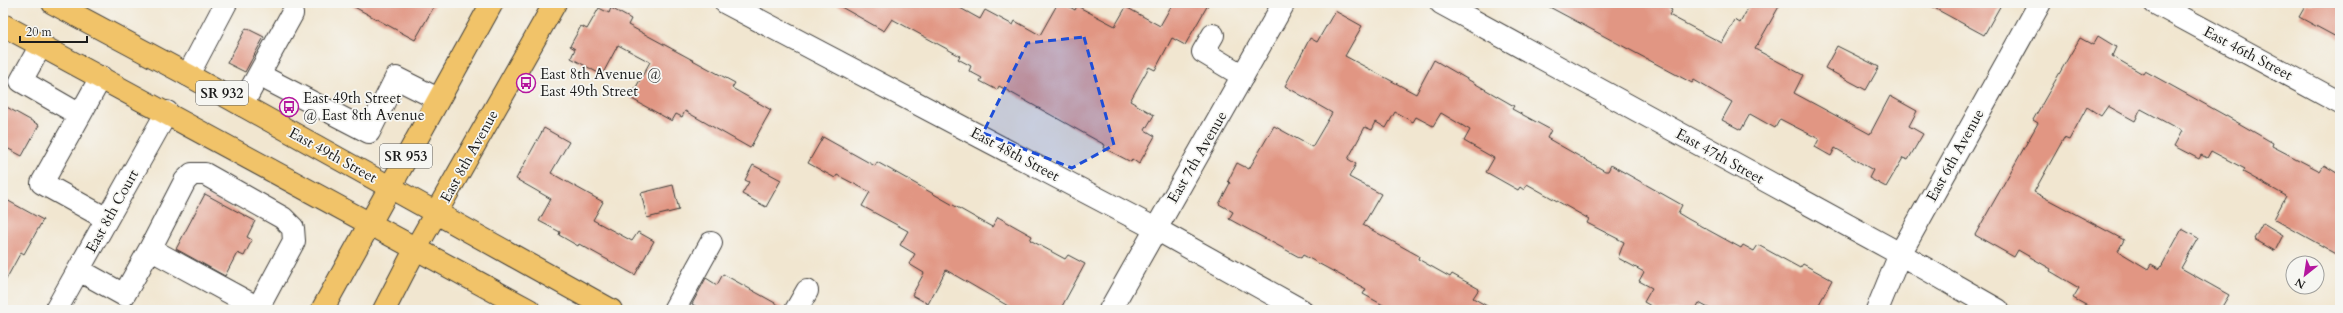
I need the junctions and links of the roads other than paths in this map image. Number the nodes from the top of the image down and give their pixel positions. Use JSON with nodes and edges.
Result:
{"nodes":[{"id":1,"x":53,"y":3,"type":"edge"},
{"id":2,"x":226,"y":3,"type":"edge"},
{"id":3,"x":492,"y":3,"type":"edge"},
{"id":4,"x":555,"y":3,"type":"edge"},
{"id":5,"x":726,"y":3,"type":"edge"},
{"id":6,"x":1284,"y":3,"type":"edge"},
{"id":7,"x":1441,"y":3,"type":"edge"},
{"id":8,"x":2040,"y":3,"type":"edge"},
{"id":9,"x":2155,"y":3,"type":"edge"},
{"id":10,"x":292,"y":14,"type":"dead end"},
{"id":11,"x":3,"y":25,"type":"edge"},
{"id":12,"x":1213,"y":35,"type":"dead end"},
{"id":13,"x":41,"y":45,"type":"junction"},
{"id":14,"x":188,"y":75,"type":"junction"},
{"id":15,"x":258,"y":76,"type":"junction"},
{"id":16,"x":1243,"y":76,"type":"junction"},
{"id":17,"x":101,"y":77,"type":"junction"},
{"id":18,"x":438,"y":99,"type":"junction"},
{"id":19,"x":2340,"y":103,"type":"edge"},
{"id":20,"x":242,"y":105,"type":"junction"},
{"id":21,"x":167,"y":112,"type":"junction"},
{"id":22,"x":80,"y":115,"type":"junction"},
{"id":23,"x":390,"y":186,"type":"junction"},
{"id":24,"x":437,"y":212,"type":"junction"},
{"id":25,"x":107,"y":220,"type":"junction"},
{"id":26,"x":369,"y":222,"type":"junction"},
{"id":27,"x":1156,"y":229,"type":"junction"},
{"id":28,"x":711,"y":243,"type":"dead end"},
{"id":29,"x":416,"y":248,"type":"junction"},
{"id":30,"x":150,"y":249,"type":"junction"},
{"id":31,"x":1900,"y":254,"type":"junction"},
{"id":32,"x":79,"y":270,"type":"junction"},
{"id":33,"x":807,"y":291,"type":"dead end"},
{"id":34,"x":260,"y":309,"type":"edge"},
{"id":35,"x":56,"y":310,"type":"edge"},
{"id":36,"x":322,"y":310,"type":"edge"},
{"id":37,"x":384,"y":310,"type":"edge"},
{"id":38,"x":529,"y":310,"type":"edge"},
{"id":39,"x":611,"y":310,"type":"edge"},
{"id":40,"x":674,"y":310,"type":"edge"},
{"id":41,"x":796,"y":310,"type":"edge"},
{"id":42,"x":1110,"y":310,"type":"edge"},
{"id":43,"x":1301,"y":310,"type":"edge"},
{"id":44,"x":1877,"y":310,"type":"edge"},
{"id":45,"x":1998,"y":310,"type":"edge"}],
"edges":[{"from":1,"to":14,"type":"main road","name":"East 49th Street","number":"SR 932"},
{"from":2,"to":14,"type":"street"},
{"from":3,"to":18,"type":"main road","number":"SR 953"},
{"from":4,"to":24,"type":"main road","name":"East 8th Avenue"},
{"from":5,"to":27,"type":"street","name":"East 48th Street"},
{"from":6,"to":16,"type":"street","name":"East 7th Avenue"},
{"from":7,"to":31,"type":"street","name":"East 47th Street"},
{"from":8,"to":31,"type":"street","name":"East 6th Avenue"},
{"from":9,"to":19,"type":"street","name":"East 46th Street"},
{"from":10,"to":15,"type":"street"},
{"from":11,"to":13,"type":"main road","number":"SR 932"},
{"from":12,"to":16,"type":"street"},
{"from":13,"to":17,"type":"main road","number":"SR 932"},
{"from":13,"to":22,"type":"street"},
{"from":14,"to":20,"type":"main road","name":"East 49th Street","number":"SR 932"},
{"from":15,"to":18,"type":"street"},
{"from":15,"to":20,"type":"street"},
{"from":16,"to":27,"type":"street","name":"East 7th Avenue"},
{"from":17,"to":21,"type":"main road","number":"SR 932"},
{"from":17,"to":22,"type":"street"},
{"from":18,"to":23,"type":"main road","number":"SR 953"},
{"from":20,"to":23,"type":"main road","name":"East 49th Street","number":"SR 932"},
{"from":21,"to":25,"type":"street","name":"East 8th Court"},
{"from":21,"to":26,"type":"main road","number":"SR 932"},
{"from":22,"to":25,"type":"street"},
{"from":23,"to":24,"type":"main road","name":"East 49th Street","number":"SR 932"},
{"from":23,"to":26,"type":"main road","number":"SR 953"},
{"from":24,"to":29,"type":"main road","name":"East 8th Avenue"},
{"from":24,"to":39,"type":"main road","name":"East 49th Street","number":"SR 932"},
{"from":25,"to":32,"type":"street","name":"East 8th Court"},
{"from":26,"to":29,"type":"main road","number":"SR 932"},
{"from":26,"to":36,"type":"main road","number":"SR 953"},
{"from":27,"to":42,"type":"street","name":"East 7th Avenue"},
{"from":27,"to":43,"type":"street","name":"East 48th Street"},
{"from":28,"to":40,"type":"street"},
{"from":29,"to":37,"type":"main road","name":"East 8th Avenue"},
{"from":29,"to":38,"type":"main road","number":"SR 932"},
{"from":30,"to":32,"type":"street"},
{"from":30,"to":34,"type":"street"},
{"from":30,"to":34,"type":"street"},
{"from":31,"to":44,"type":"street","name":"East 6th Avenue"},
{"from":31,"to":45,"type":"street","name":"East 47th Street"},
{"from":32,"to":35,"type":"street","name":"East 8th Court"},
{"from":33,"to":41,"type":"street"}]}
